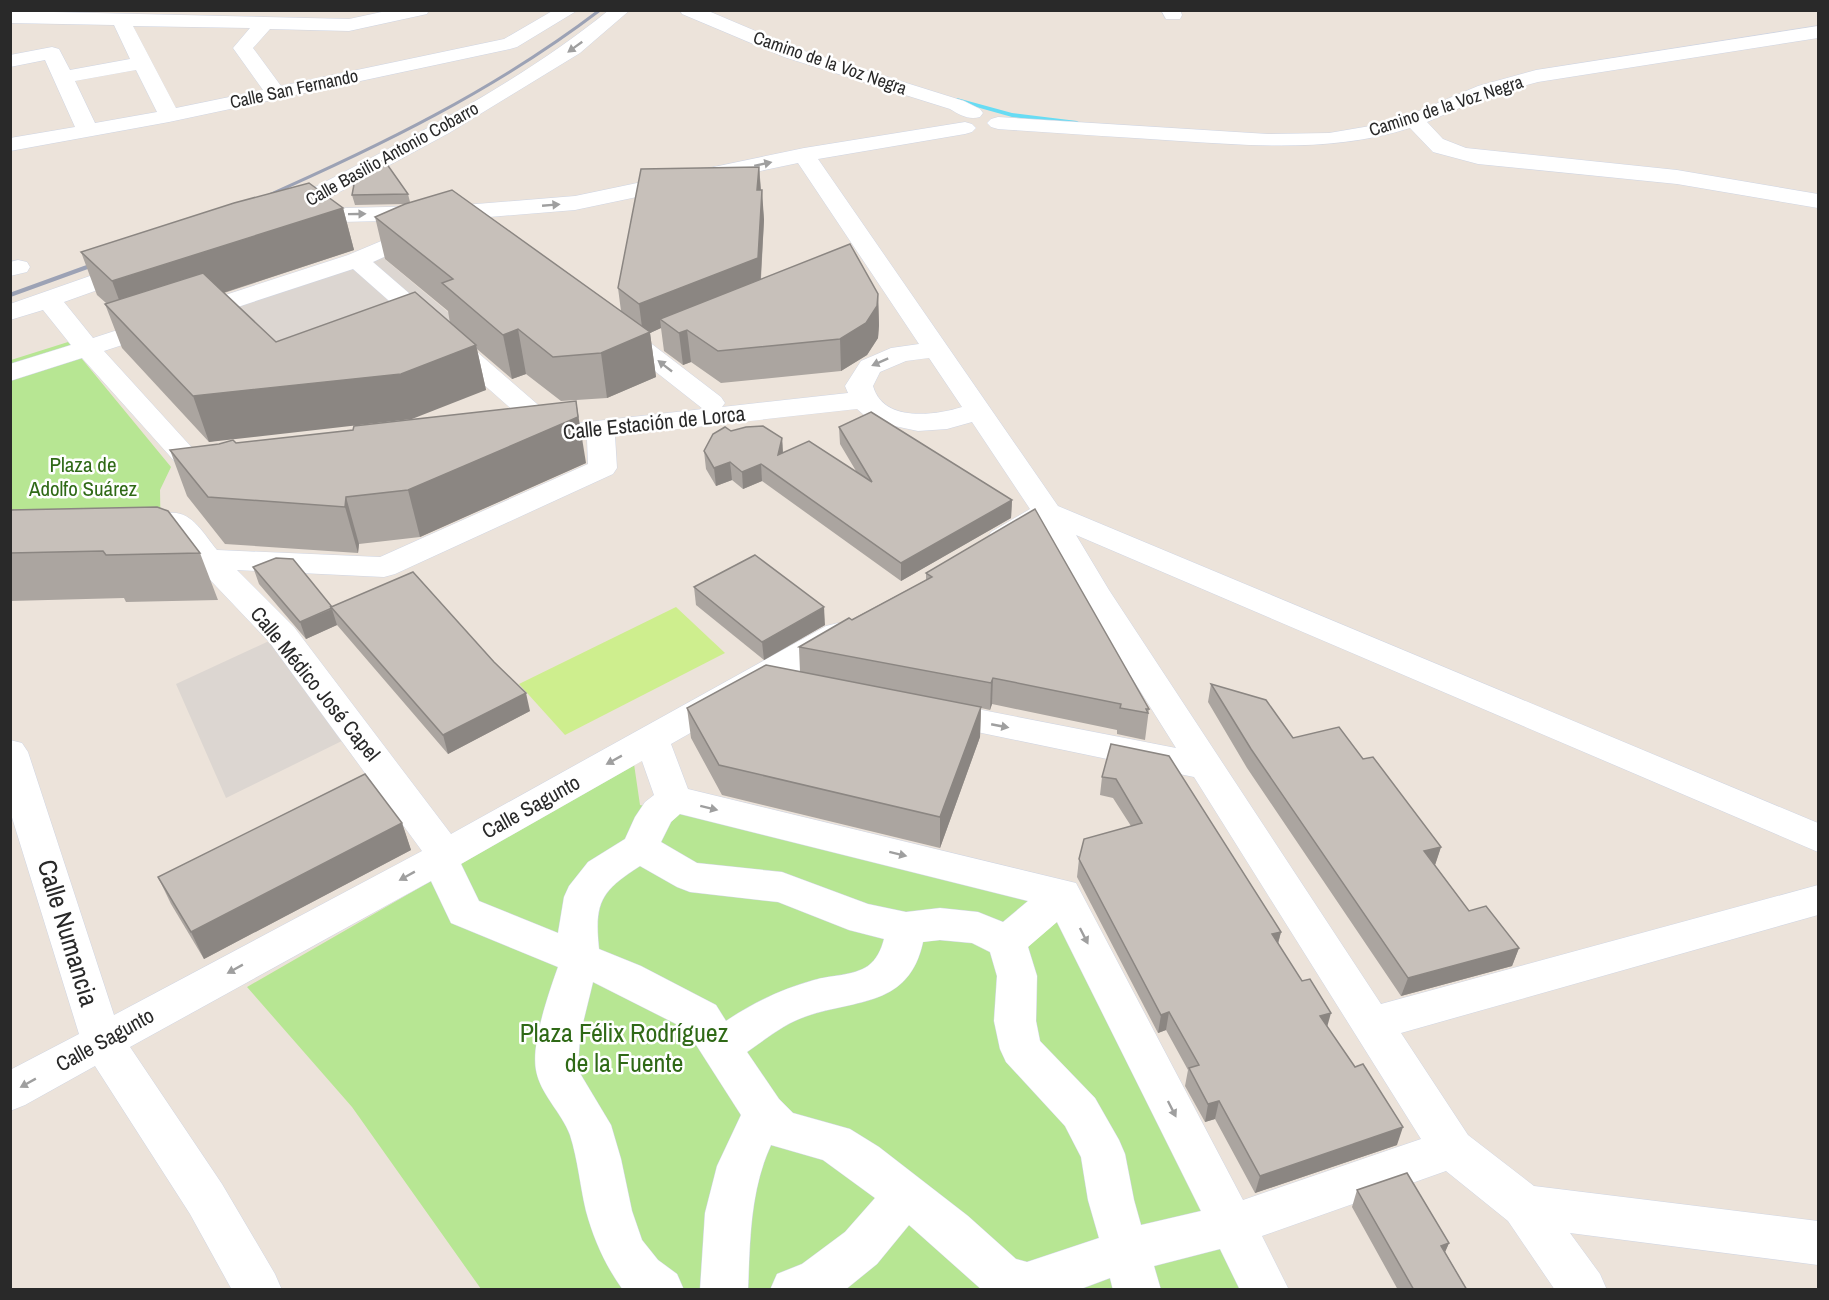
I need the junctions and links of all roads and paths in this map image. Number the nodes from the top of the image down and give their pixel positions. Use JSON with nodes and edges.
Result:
{"nodes":[{"id":1,"x":420,"y":10,"type":"edge"},
{"id":2,"x":569,"y":10,"type":"edge"},
{"id":3,"x":621,"y":10,"type":"edge"},
{"id":4,"x":689,"y":10,"type":"edge"},
{"id":5,"x":10,"y":17,"type":"edge"},
{"id":6,"x":343,"y":18,"type":"edge"},
{"id":7,"x":120,"y":19,"type":"junction"},
{"id":8,"x":265,"y":23,"type":"junction"},
{"id":9,"x":1818,"y":32,"type":"edge"},
{"id":10,"x":10,"y":61,"type":"edge"},
{"id":11,"x":140,"y":63,"type":"junction"},
{"id":12,"x":388,"y":69,"type":"junction"},
{"id":13,"x":64,"y":77,"type":"junction"},
{"id":14,"x":276,"y":93,"type":"junction"},
{"id":15,"x":169,"y":116,"type":"junction"},
{"id":16,"x":1414,"y":120,"type":"junction"},
{"id":17,"x":969,"y":121,"type":"junction"},
{"id":18,"x":88,"y":132,"type":"junction"},
{"id":19,"x":10,"y":145,"type":"edge"},
{"id":20,"x":804,"y":155,"type":"junction"},
{"id":21,"x":1818,"y":201,"type":"edge"},
{"id":22,"x":464,"y":212,"type":"junction"},
{"id":23,"x":272,"y":218,"type":"joint"},
{"id":24,"x":492,"y":234,"type":"edge"},
{"id":25,"x":158,"y":260,"type":"edge"},
{"id":26,"x":357,"y":260,"type":"junction"},
{"id":27,"x":49,"y":300,"type":"junction"},
{"id":28,"x":10,"y":313,"type":"edge"},
{"id":29,"x":604,"y":319,"type":"edge"},
{"id":30,"x":88,"y":349,"type":"junction"},
{"id":31,"x":937,"y":349,"type":"junction"},
{"id":32,"x":10,"y":373,"type":"edge"},
{"id":33,"x":861,"y":393,"type":"junction"},
{"id":34,"x":711,"y":403,"type":"junction"},
{"id":35,"x":978,"y":411,"type":"junction"},
{"id":36,"x":541,"y":422,"type":"junction"},
{"id":37,"x":600,"y":430,"type":"junction"},
{"id":38,"x":239,"y":462,"type":"edge"},
{"id":39,"x":1047,"y":512,"type":"junction"},
{"id":40,"x":175,"y":520,"type":"edge"},
{"id":41,"x":972,"y":557,"type":"edge"},
{"id":42,"x":208,"y":559,"type":"junction"},
{"id":43,"x":866,"y":619,"type":"edge"},
{"id":44,"x":757,"y":679,"type":"junction"},
{"id":45,"x":803,"y":687,"type":"edge"},
{"id":46,"x":906,"y":707,"type":"edge"},
{"id":47,"x":651,"y":739,"type":"junction"},
{"id":48,"x":10,"y":752,"type":"edge"},
{"id":49,"x":1207,"y":767,"type":"junction"},
{"id":50,"x":673,"y":799,"type":"junction"},
{"id":51,"x":1818,"y":838,"type":"edge"},
{"id":52,"x":640,"y":848,"type":"junction"},
{"id":53,"x":442,"y":857,"type":"junction"},
{"id":54,"x":1062,"y":894,"type":"junction"},
{"id":55,"x":1818,"y":900,"type":"edge"},
{"id":56,"x":906,"y":928,"type":"junction"},
{"id":57,"x":1007,"y":942,"type":"junction"},
{"id":58,"x":580,"y":960,"type":"junction"},
{"id":59,"x":1372,"y":1024,"type":"junction"},
{"id":60,"x":102,"y":1041,"type":"junction"},
{"id":61,"x":721,"y":1047,"type":"junction"},
{"id":62,"x":10,"y":1092,"type":"edge"},
{"id":63,"x":764,"y":1113,"type":"junction"},
{"id":64,"x":1452,"y":1149,"type":"junction"},
{"id":65,"x":906,"y":1195,"type":"junction"},
{"id":66,"x":1524,"y":1206,"type":"junction"},
{"id":67,"x":1231,"y":1225,"type":"junction"},
{"id":68,"x":1818,"y":1243,"type":"edge"},
{"id":69,"x":1132,"y":1271,"type":"edge"},
{"id":70,"x":1026,"y":1287,"type":"edge"},
{"id":71,"x":258,"y":1290,"type":"edge"},
{"id":72,"x":660,"y":1290,"type":"edge"},
{"id":73,"x":724,"y":1290,"type":"edge"},
{"id":74,"x":794,"y":1290,"type":"edge"},
{"id":75,"x":1265,"y":1290,"type":"edge"},
{"id":76,"x":1582,"y":1290,"type":"edge"}],
"edges":[{"from":1,"to":6,"type":"street"},
{"from":2,"to":12,"type":"street","name":"Calle San Fernando"},
{"from":3,"to":23,"type":"street","name":"Calle Basilio Antonio Cobarro","one_way":true},
{"from":4,"to":17,"type":"street","name":"Camino de la Voz Negra"},
{"from":5,"to":7,"type":"street"},
{"from":6,"to":8,"type":"street"},
{"from":6,"to":12,"type":"street"},
{"from":7,"to":8,"type":"street"},
{"from":7,"to":11,"type":"street"},
{"from":8,"to":14,"type":"street"},
{"from":9,"to":16,"type":"street","name":"Camino de la Voz Negra"},
{"from":10,"to":13,"type":"street"},
{"from":11,"to":13,"type":"street"},
{"from":11,"to":15,"type":"street"},
{"from":12,"to":14,"type":"street","name":"Calle San Fernando"},
{"from":13,"to":18,"type":"street"},
{"from":14,"to":15,"type":"street","name":"Calle San Fernando"},
{"from":15,"to":18,"type":"street","name":"Calle San Fernando"},
{"from":16,"to":17,"type":"street","name":"Camino de la Voz Negra"},
{"from":16,"to":21,"type":"street"},
{"from":17,"to":20,"type":"street","name":"Camino de la Voz Negra"},
{"from":18,"to":19,"type":"street","name":"Calle San Fernando"},
{"from":22,"to":20,"type":"street","name":"Camino de la Voz Negra","one_way":true},
{"from":20,"to":31,"type":"street"},
{"from":23,"to":22,"type":"street","name":"Camino de la Voz Negra","one_way":true},
{"from":22,"to":24,"type":"street"},
{"from":22,"to":26,"type":"street"},
{"from":25,"to":27,"type":"street"},
{"from":26,"to":30,"type":"street"},
{"from":26,"to":36,"type":"street"},
{"from":27,"to":28,"type":"street"},
{"from":27,"to":30,"type":"street"},
{"from":34,"to":29,"type":"street","one_way":true},
{"from":30,"to":32,"type":"street"},
{"from":30,"to":38,"type":"street"},
{"from":31,"to":33,"type":"street","one_way":true},
{"from":31,"to":35,"type":"street"},
{"from":33,"to":34,"type":"street","name":"Calle Estación de Lorca"},
{"from":33,"to":35,"type":"street"},
{"from":33,"to":37,"type":"street","name":"Calle Estación de Lorca"},
{"from":34,"to":36,"type":"street","name":"Calle Estación de Lorca"},
{"from":35,"to":39,"type":"street"},
{"from":36,"to":37,"type":"street","name":"Calle Estación de Lorca"},
{"from":37,"to":42,"type":"street"},
{"from":39,"to":41,"type":"street"},
{"from":39,"to":49,"type":"street"},
{"from":39,"to":51,"type":"street"},
{"from":40,"to":42,"type":"street","name":"Calle Médico José Capel"},
{"from":42,"to":53,"type":"street","name":"Calle Médico José Capel"},
{"from":43,"to":44,"type":"street","name":"Calle Sagunto"},
{"from":44,"to":45,"type":"street"},
{"from":44,"to":47,"type":"street","name":"Calle Sagunto"},
{"from":46,"to":49,"type":"street","one_way":true},
{"from":47,"to":50,"type":"street"},
{"from":47,"to":53,"type":"street","name":"Calle Sagunto","one_way":true},
{"from":48,"to":60,"type":"street","name":"Calle Numancia"},
{"from":49,"to":59,"type":"street"},
{"from":50,"to":52,"type":"street"},
{"from":50,"to":54,"type":"street","one_way":true},
{"from":52,"to":56,"type":"street"},
{"from":52,"to":58,"type":"street"},
{"from":53,"to":58,"type":"street","name":"Calle Médico José Capel"},
{"from":53,"to":60,"type":"street","name":"Calle Sagunto","one_way":true},
{"from":54,"to":57,"type":"street"},
{"from":54,"to":67,"type":"street","one_way":true},
{"from":55,"to":59,"type":"street"},
{"from":56,"to":57,"type":"street"},
{"from":56,"to":61,"type":"street"},
{"from":57,"to":69,"type":"street"},
{"from":58,"to":61,"type":"street","name":"Calle Médico José Capel"},
{"from":58,"to":72,"type":"street"},
{"from":59,"to":64,"type":"street"},
{"from":60,"to":62,"type":"street","name":"Calle Sagunto","one_way":true},
{"from":60,"to":71,"type":"street","name":"Calle Numancia"},
{"from":61,"to":63,"type":"street","name":"Calle Médico José Capel"},
{"from":63,"to":65,"type":"street","name":"Calle Médico José Capel"},
{"from":63,"to":73,"type":"street"},
{"from":64,"to":66,"type":"street"},
{"from":64,"to":67,"type":"street"},
{"from":65,"to":70,"type":"street","name":"Calle Médico José Capel"},
{"from":65,"to":74,"type":"street"},
{"from":66,"to":68,"type":"street"},
{"from":66,"to":76,"type":"street"},
{"from":67,"to":69,"type":"street"},
{"from":67,"to":75,"type":"street"},
{"from":69,"to":70,"type":"street"}]}
